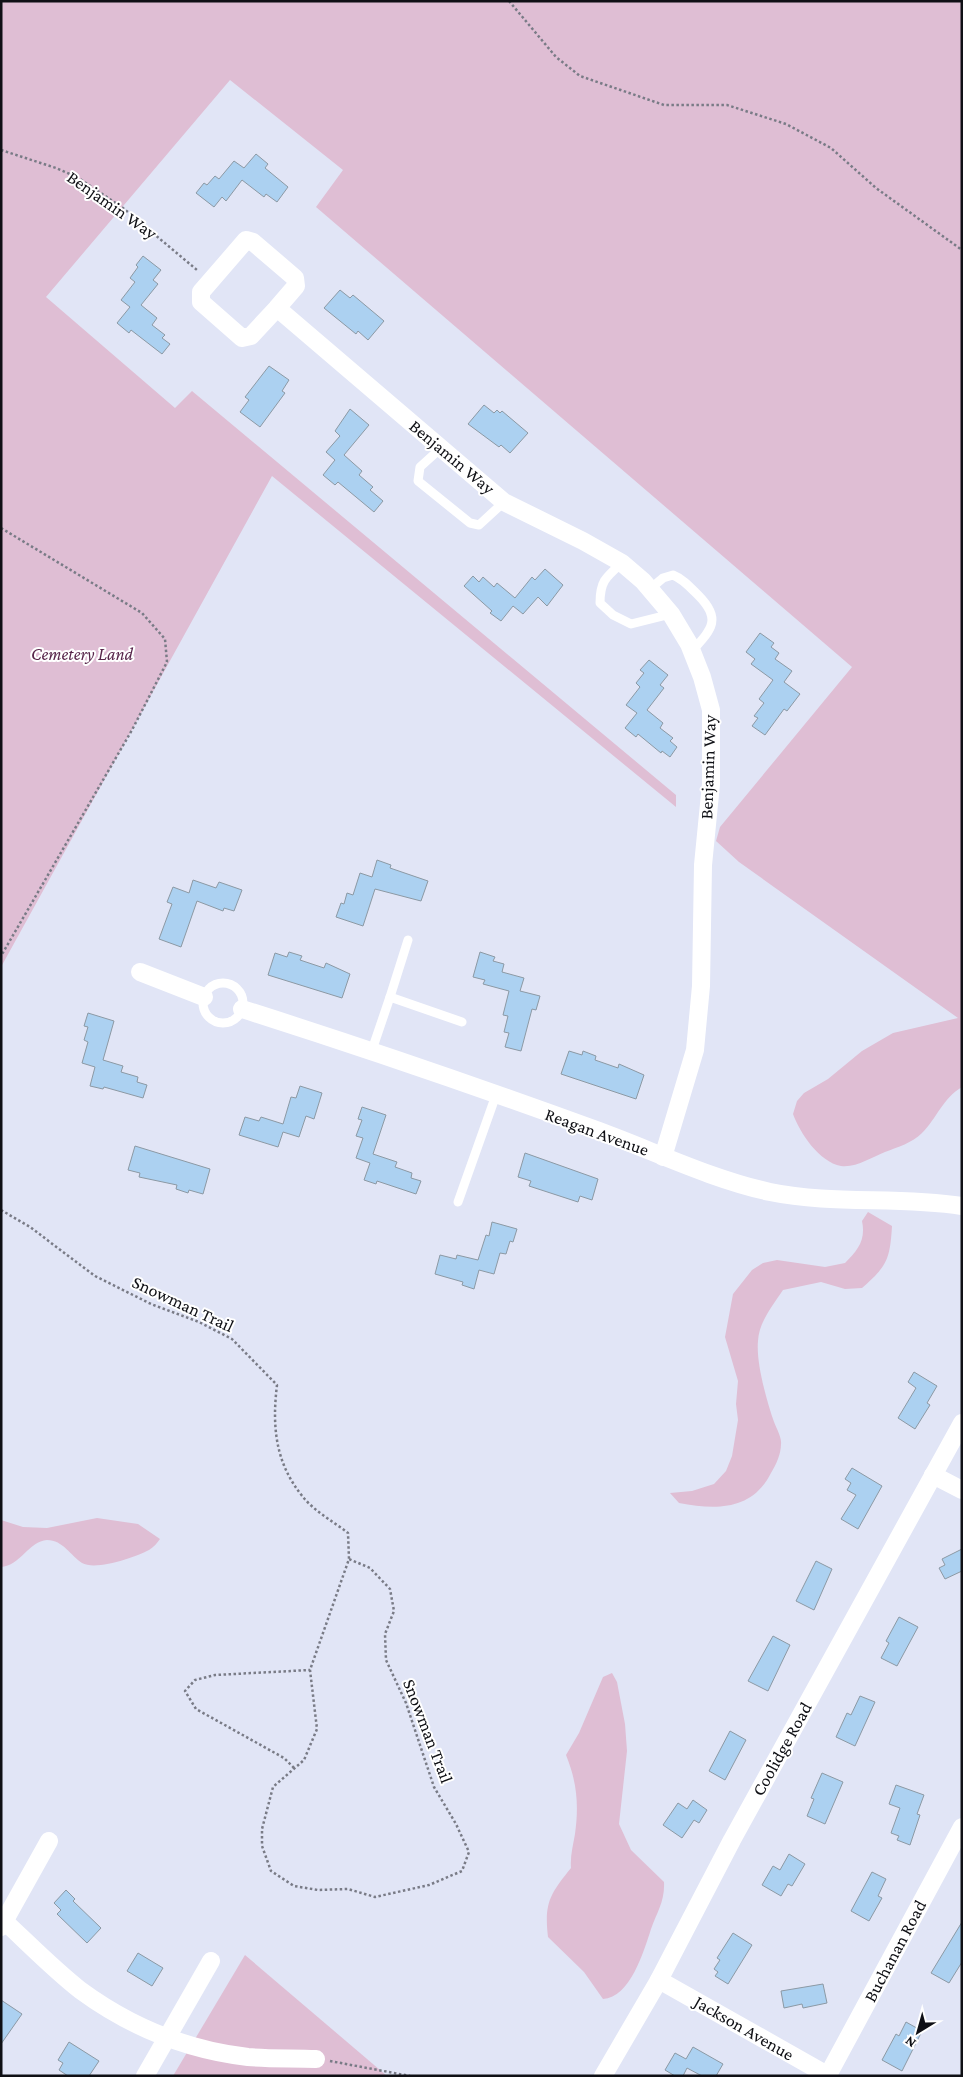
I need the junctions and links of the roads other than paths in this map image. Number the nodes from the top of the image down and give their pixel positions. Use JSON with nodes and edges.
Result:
{"nodes":[{"id":1,"x":276,"y":308,"type":"junction"},
{"id":2,"x":441,"y":448,"type":"junction"},
{"id":3,"x":504,"y":502,"type":"junction"},
{"id":4,"x":622,"y":563,"type":"junction"},
{"id":5,"x":650,"y":588,"type":"junction"},
{"id":6,"x":672,"y":614,"type":"junction"},
{"id":7,"x":692,"y":651,"type":"junction"},
{"id":8,"x":408,"y":940,"type":"dead end"},
{"id":9,"x":140,"y":972,"type":"dead end"},
{"id":10,"x":204,"y":997,"type":"junction"},
{"id":11,"x":390,"y":998,"type":"junction"},
{"id":12,"x":242,"y":1009,"type":"junction"},
{"id":13,"x":462,"y":1022,"type":"dead end"},
{"id":14,"x":372,"y":1050,"type":"junction"},
{"id":15,"x":496,"y":1095,"type":"junction"},
{"id":16,"x":663,"y":1157,"type":"junction"},
{"id":17,"x":458,"y":1202,"type":"dead end"},
{"id":18,"x":962,"y":1206,"type":"edge"},
{"id":19,"x":962,"y":1423,"type":"edge"},
{"id":20,"x":933,"y":1475,"type":"junction"},
{"id":21,"x":962,"y":1490,"type":"edge"},
{"id":22,"x":962,"y":1827,"type":"edge"},
{"id":23,"x":49,"y":1841,"type":"dead end"},
{"id":24,"x":2,"y":1922,"type":"edge"},
{"id":25,"x":211,"y":1961,"type":"dead end"},
{"id":26,"x":659,"y":1980,"type":"junction"},
{"id":27,"x":165,"y":2038,"type":"junction"},
{"id":28,"x":316,"y":2059,"type":"road end"},
{"id":29,"x":145,"y":2076,"type":"edge"},
{"id":30,"x":603,"y":2076,"type":"edge"},
{"id":31,"x":828,"y":2076,"type":"edge"}],
"edges":[{"from":1,"to":1,"type":"street"},
{"from":1,"to":2,"type":"street","name":"Benjamin Way"},
{"from":2,"to":3,"type":"street","name":"Benjamin Way"},
{"from":2,"to":3,"type":"lane"},
{"from":3,"to":4,"type":"street","name":"Benjamin Way"},
{"from":4,"to":5,"type":"street","name":"Benjamin Way"},
{"from":4,"to":6,"type":"lane"},
{"from":5,"to":6,"type":"street","name":"Benjamin Way"},
{"from":5,"to":7,"type":"lane"},
{"from":6,"to":7,"type":"street","name":"Benjamin Way"},
{"from":7,"to":16,"type":"street","name":"Benjamin Way"},
{"from":8,"to":11,"type":"lane"},
{"from":9,"to":10,"type":"street"},
{"from":10,"to":12,"type":"lane"},
{"from":10,"to":12,"type":"lane"},
{"from":11,"to":13,"type":"lane"},
{"from":11,"to":14,"type":"lane"},
{"from":12,"to":14,"type":"street","name":"Reagan Avenue"},
{"from":14,"to":15,"type":"street","name":"Reagan Avenue"},
{"from":15,"to":16,"type":"street","name":"Reagan Avenue"},
{"from":15,"to":17,"type":"lane"},
{"from":16,"to":18,"type":"street","name":"Reagan Avenue"},
{"from":19,"to":20,"type":"street","name":"Coolidge Road"},
{"from":20,"to":21,"type":"street"},
{"from":20,"to":26,"type":"street","name":"Coolidge Road"},
{"from":22,"to":31,"type":"street","name":"Buchanan Road"},
{"from":23,"to":24,"type":"street"},
{"from":24,"to":27,"type":"street"},
{"from":25,"to":27,"type":"street"},
{"from":26,"to":30,"type":"street","name":"Coolidge Road"},
{"from":26,"to":31,"type":"street","name":"Jackson Avenue"},
{"from":27,"to":28,"type":"street"},
{"from":27,"to":29,"type":"street"}]}
